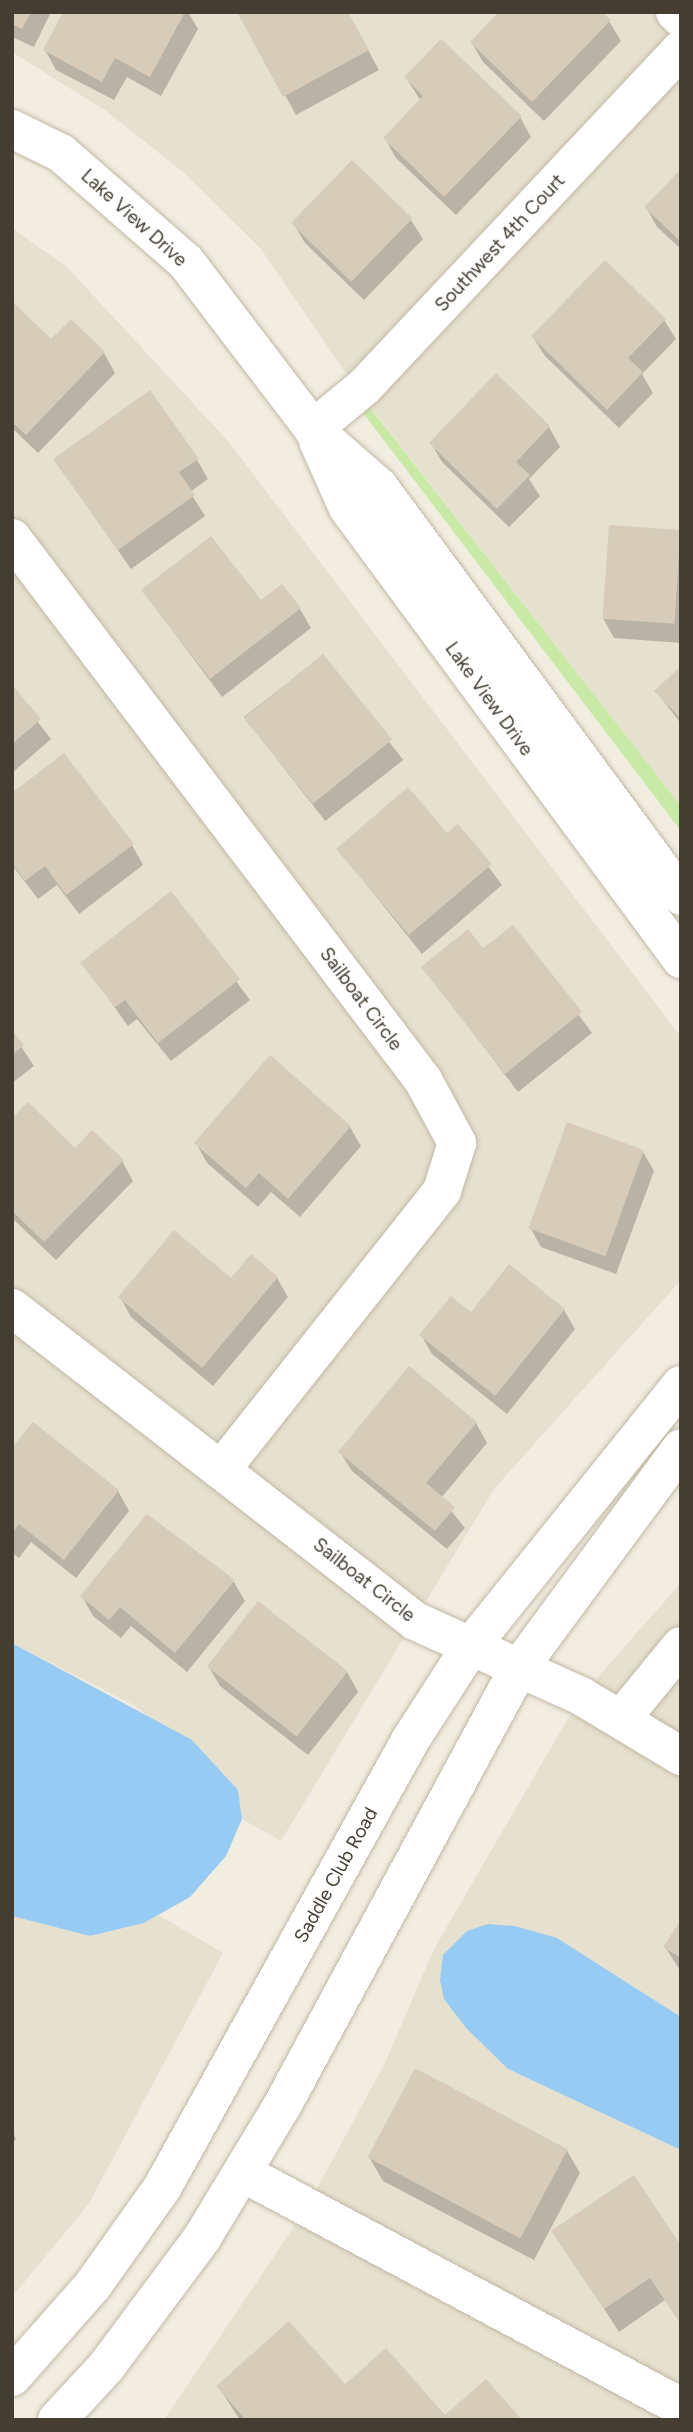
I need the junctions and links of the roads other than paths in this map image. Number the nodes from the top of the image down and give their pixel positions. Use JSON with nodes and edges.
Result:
{"nodes":[{"id":1,"x":675,"y":12,"type":"edge"},
{"id":2,"x":681,"y":18,"type":"edge"},
{"id":3,"x":681,"y":50,"type":"edge"},
{"id":4,"x":12,"y":129,"type":"edge"},
{"id":5,"x":313,"y":429,"type":"junction"},
{"id":6,"x":12,"y":538,"type":"edge"},
{"id":7,"x":681,"y":896,"type":"edge"},
{"id":8,"x":681,"y":959,"type":"edge"},
{"id":9,"x":12,"y":1308,"type":"edge"},
{"id":10,"x":681,"y":1385,"type":"edge"},
{"id":11,"x":681,"y":1448,"type":"edge"},
{"id":12,"x":222,"y":1469,"type":"junction"},
{"id":13,"x":471,"y":1646,"type":"junction"},
{"id":14,"x":681,"y":1646,"type":"edge"},
{"id":15,"x":519,"y":1668,"type":"junction"},
{"id":16,"x":622,"y":1718,"type":"junction"},
{"id":17,"x":681,"y":1756,"type":"edge"},
{"id":18,"x":243,"y":2173,"type":"junction"},
{"id":19,"x":12,"y":2377,"type":"edge"},
{"id":20,"x":12,"y":2385,"type":"edge"},
{"id":21,"x":681,"y":2407,"type":"edge"},
{"id":22,"x":50,"y":2420,"type":"edge"},
{"id":23,"x":58,"y":2420,"type":"edge"}],
"edges":[{"from":1,"to":2,"type":"street"},
{"from":3,"to":5,"type":"street","name":"Southwest 4th Court"},
{"from":4,"to":5,"type":"street","name":"Lake View Drive"},
{"from":5,"to":7,"type":"street","name":"Lake View Drive"},
{"from":5,"to":8,"type":"street","name":"Lake View Drive"},
{"from":6,"to":12,"type":"street","name":"Sailboat Circle"},
{"from":9,"to":12,"type":"street","name":"Sailboat Circle"},
{"from":10,"to":13,"type":"street","name":"Saddle Club Road"},
{"from":11,"to":15,"type":"street"},
{"from":12,"to":13,"type":"street","name":"Sailboat Circle"},
{"from":13,"to":15,"type":"street","name":"Sailboat Circle"},
{"from":13,"to":19,"type":"street","name":"Saddle Club Road"},
{"from":14,"to":16,"type":"street"},
{"from":15,"to":16,"type":"street","name":"Sailboat Circle"},
{"from":15,"to":18,"type":"street"},
{"from":16,"to":17,"type":"street","name":"Sailboat Circle"},
{"from":18,"to":21,"type":"street"},
{"from":18,"to":23,"type":"street"},
{"from":20,"to":22,"type":"street"}]}
